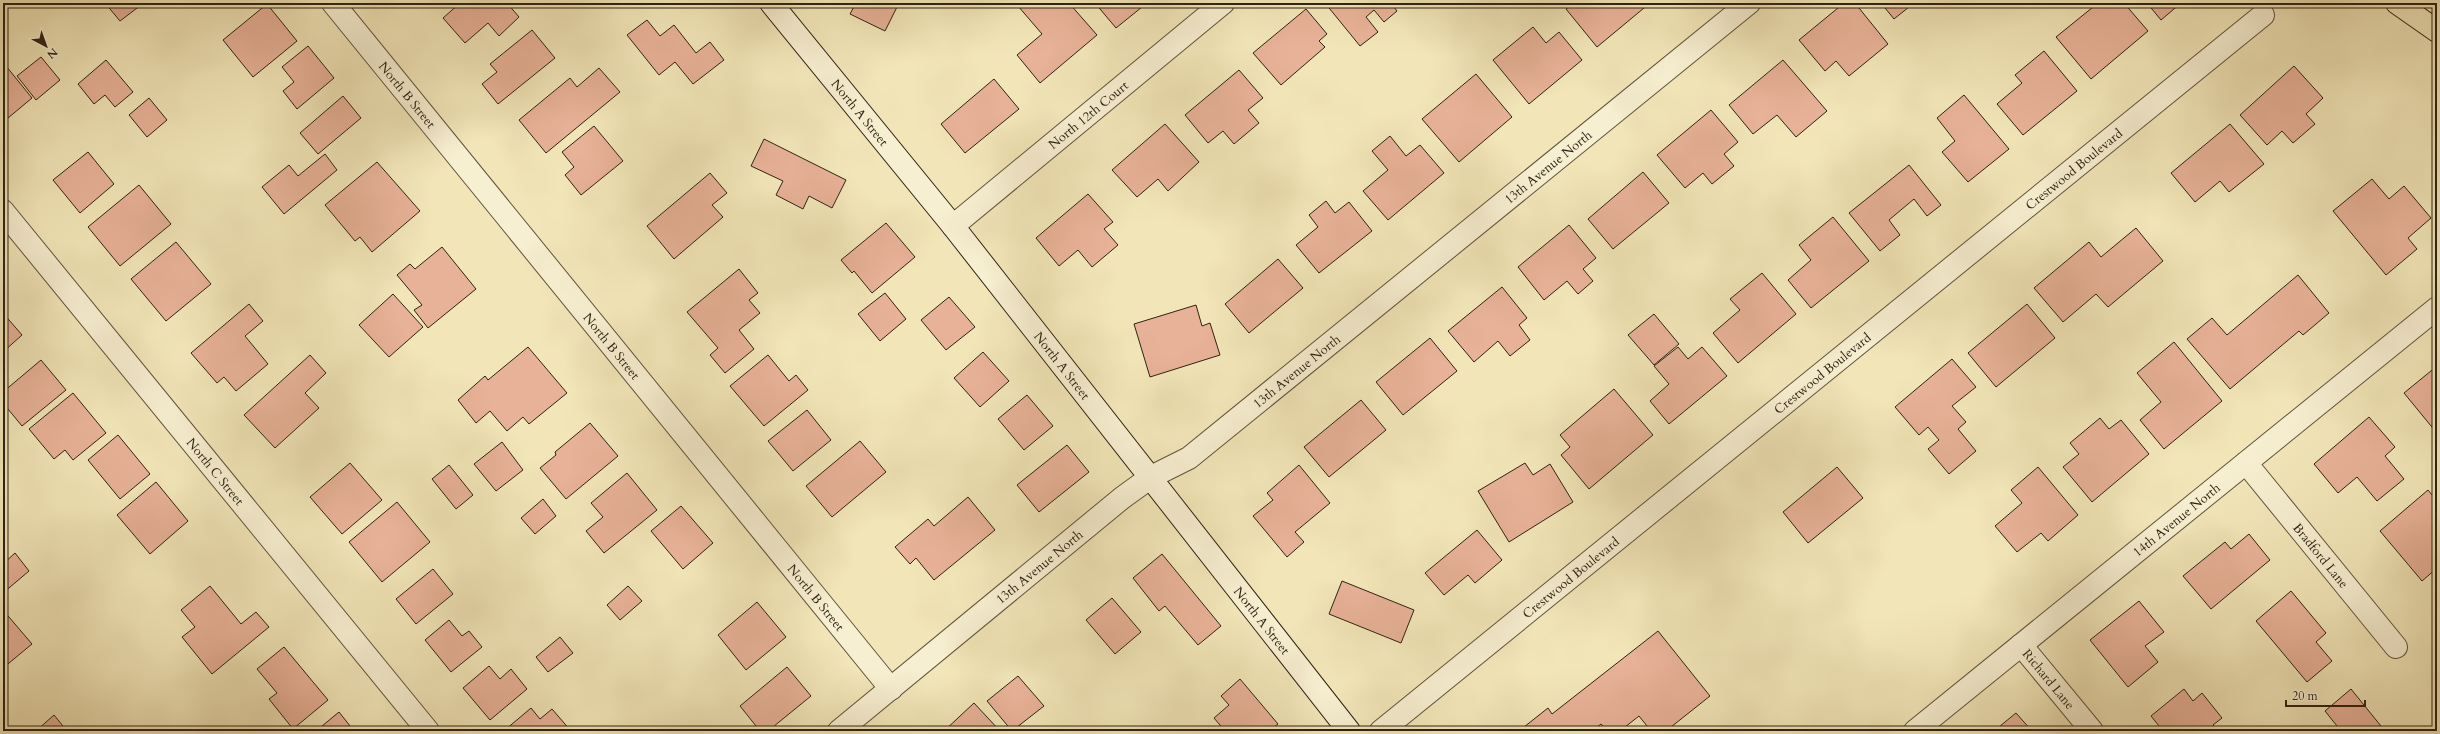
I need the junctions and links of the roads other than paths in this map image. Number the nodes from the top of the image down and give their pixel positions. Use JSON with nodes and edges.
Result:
{"nodes":[{"id":1,"x":333,"y":3,"type":"edge"},
{"id":2,"x":771,"y":3,"type":"edge"},
{"id":3,"x":1223,"y":3,"type":"edge"},
{"id":4,"x":1749,"y":3,"type":"edge"},
{"id":5,"x":2397,"y":3,"type":"edge"},
{"id":6,"x":2263,"y":14,"type":"dead end"},
{"id":7,"x":2437,"y":31,"type":"edge"},
{"id":8,"x":3,"y":210,"type":"edge"},
{"id":9,"x":953,"y":226,"type":"junction"},
{"id":10,"x":2437,"y":308,"type":"edge"},
{"id":11,"x":2246,"y":463,"type":"junction"},
{"id":12,"x":1151,"y":478,"type":"junction"},
{"id":13,"x":2022,"y":645,"type":"junction"},
{"id":14,"x":2396,"y":647,"type":"dead end"},
{"id":15,"x":891,"y":689,"type":"junction"},
{"id":16,"x":428,"y":731,"type":"edge"},
{"id":17,"x":839,"y":731,"type":"edge"},
{"id":18,"x":1349,"y":731,"type":"edge"},
{"id":19,"x":1381,"y":731,"type":"edge"},
{"id":20,"x":1915,"y":731,"type":"edge"},
{"id":21,"x":2092,"y":731,"type":"edge"}],
"edges":[{"from":1,"to":15,"type":"street","name":"North B Street"},
{"from":2,"to":9,"type":"street","name":"North A Street"},
{"from":3,"to":9,"type":"street","name":"North 12th Court"},
{"from":4,"to":12,"type":"street","name":"13th Avenue North"},
{"from":5,"to":7,"type":"highway"},
{"from":6,"to":19,"type":"street","name":"Crestwood Boulevard"},
{"from":8,"to":16,"type":"street","name":"North C Street"},
{"from":9,"to":12,"type":"street","name":"North A Street"},
{"from":10,"to":11,"type":"street","name":"14th Avenue North"},
{"from":11,"to":13,"type":"street","name":"14th Avenue North"},
{"from":11,"to":14,"type":"street","name":"Bradford Lane"},
{"from":12,"to":15,"type":"street","name":"13th Avenue North"},
{"from":12,"to":18,"type":"street","name":"North A Street"},
{"from":13,"to":20,"type":"street","name":"14th Avenue North"},
{"from":13,"to":21,"type":"street","name":"Richard Lane"},
{"from":15,"to":17,"type":"street","name":"13th Avenue North"}]}
